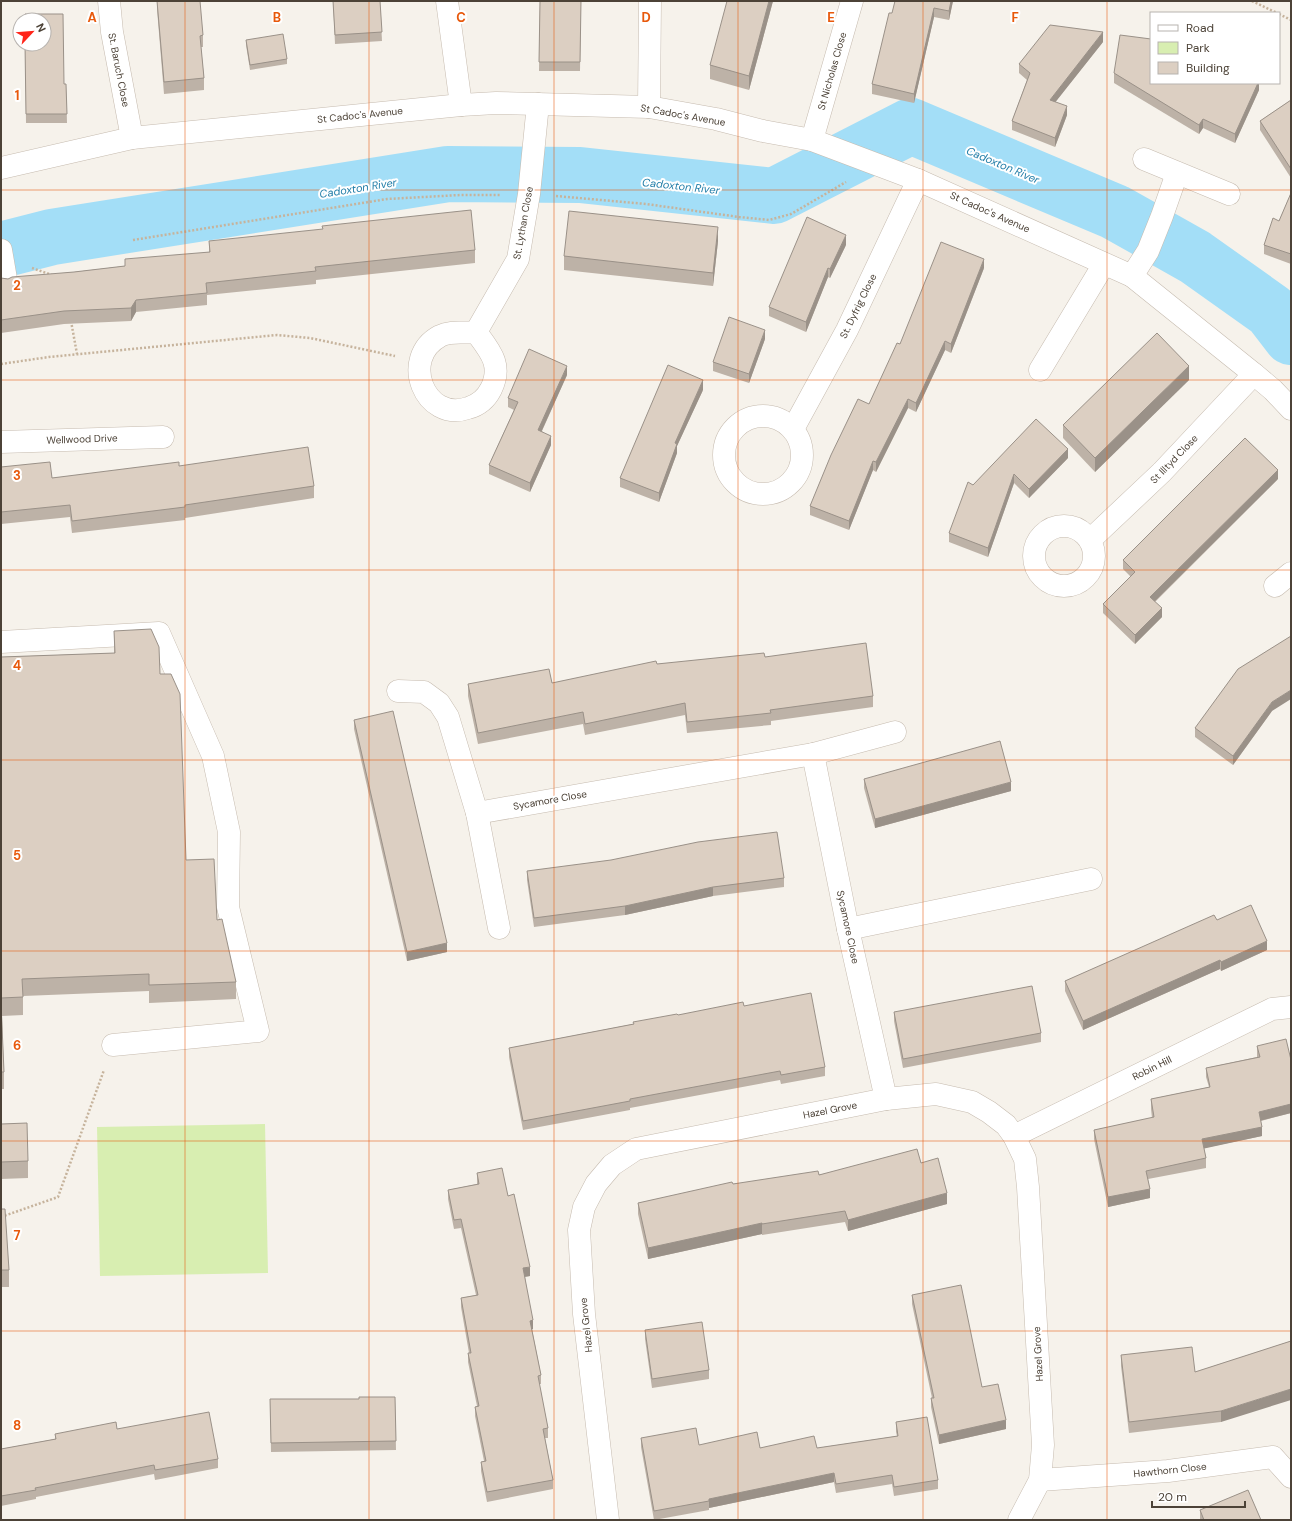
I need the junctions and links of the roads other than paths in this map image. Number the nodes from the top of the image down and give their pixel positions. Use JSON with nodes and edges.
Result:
{"nodes":[{"id":1,"x":109,"y":1,"type":"edge"},
{"id":2,"x":447,"y":1,"type":"edge"},
{"id":3,"x":650,"y":1,"type":"edge"},
{"id":4,"x":852,"y":1,"type":"edge"},
{"id":5,"x":538,"y":104,"type":"junction"},
{"id":6,"x":461,"y":105,"type":"junction"},
{"id":7,"x":650,"y":107,"type":"junction"},
{"id":8,"x":132,"y":138,"type":"junction"},
{"id":9,"x":812,"y":140,"type":"junction"},
{"id":10,"x":1144,"y":159,"type":"dead end"},
{"id":11,"x":1,"y":168,"type":"edge"},
{"id":12,"x":1178,"y":173,"type":"junction"},
{"id":13,"x":918,"y":180,"type":"junction"},
{"id":14,"x":1229,"y":194,"type":"dead end"},
{"id":15,"x":1,"y":253,"type":"edge"},
{"id":16,"x":1104,"y":264,"type":"junction"},
{"id":17,"x":1132,"y":276,"type":"junction"},
{"id":18,"x":6,"y":279,"type":"edge"},
{"id":19,"x":476,"y":332,"type":"junction"},
{"id":20,"x":1040,"y":370,"type":"dead end"},
{"id":21,"x":1254,"y":374,"type":"junction"},
{"id":22,"x":1291,"y":409,"type":"edge"},
{"id":23,"x":793,"y":429,"type":"dead end"},
{"id":24,"x":163,"y":437,"type":"dead end"},
{"id":25,"x":1,"y":442,"type":"edge"},
{"id":26,"x":1090,"y":540,"type":"dead end"},
{"id":27,"x":1,"y":642,"type":"edge"},
{"id":28,"x":398,"y":691,"type":"dead end"},
{"id":29,"x":895,"y":732,"type":"dead end"},
{"id":30,"x":813,"y":754,"type":"junction"},
{"id":31,"x":477,"y":813,"type":"junction"},
{"id":32,"x":1091,"y":879,"type":"dead end"},
{"id":33,"x":499,"y":928,"type":"dead end"},
{"id":34,"x":848,"y":929,"type":"junction"},
{"id":35,"x":1291,"y":1007,"type":"edge"},
{"id":36,"x":113,"y":1045,"type":"road end"},
{"id":37,"x":886,"y":1099,"type":"junction"},
{"id":38,"x":1014,"y":1136,"type":"junction"},
{"id":39,"x":1282,"y":1454,"type":"edge"},
{"id":40,"x":1291,"y":1477,"type":"edge"},
{"id":41,"x":1040,"y":1480,"type":"junction"},
{"id":42,"x":608,"y":1520,"type":"edge"},
{"id":43,"x":1019,"y":1520,"type":"edge"}],
"edges":[{"from":1,"to":8,"type":"street","name":"St. Baruch Close"},
{"from":2,"to":6,"type":"street"},
{"from":3,"to":7,"type":"street"},
{"from":4,"to":9,"type":"street","name":"St Nicholas Close"},
{"from":5,"to":6,"type":"street","name":"St Cadoc's Avenue"},
{"from":5,"to":7,"type":"street","name":"St Cadoc's Avenue"},
{"from":5,"to":19,"type":"street","name":"St. Lythan Close"},
{"from":6,"to":8,"type":"street","name":"St Cadoc's Avenue"},
{"from":7,"to":9,"type":"street","name":"St Cadoc's Avenue"},
{"from":8,"to":11,"type":"street","name":"St Cadoc's Avenue"},
{"from":9,"to":13,"type":"street","name":"St Cadoc's Avenue"},
{"from":10,"to":12,"type":"street"},
{"from":12,"to":14,"type":"street"},
{"from":12,"to":17,"type":"street"},
{"from":13,"to":16,"type":"street","name":"St Cadoc's Avenue"},
{"from":13,"to":23,"type":"street","name":"St. Dyfrig Close"},
{"from":15,"to":18,"type":"street"},
{"from":16,"to":17,"type":"street","name":"St Cadoc's Avenue"},
{"from":16,"to":20,"type":"street"},
{"from":17,"to":21,"type":"street","name":"St Cadoc's Avenue"},
{"from":19,"to":19,"type":"street"},
{"from":21,"to":22,"type":"street","name":"St Cadoc's Avenue"},
{"from":21,"to":26,"type":"street","name":"St Illtyd Close"},
{"from":24,"to":25,"type":"street","name":"Wellwood Drive"},
{"from":27,"to":36,"type":"street"},
{"from":28,"to":31,"type":"street"},
{"from":29,"to":30,"type":"street","name":"Sycamore Close"},
{"from":30,"to":31,"type":"street","name":"Sycamore Close"},
{"from":30,"to":34,"type":"street","name":"Sycamore Close"},
{"from":31,"to":33,"type":"street"},
{"from":32,"to":34,"type":"street"},
{"from":34,"to":37,"type":"street","name":"Sycamore Close"},
{"from":35,"to":38,"type":"street","name":"Robin Hill"},
{"from":37,"to":38,"type":"street","name":"Hazel Grove"},
{"from":37,"to":42,"type":"street","name":"Hazel Grove"},
{"from":38,"to":41,"type":"street","name":"Hazel Grove"},
{"from":39,"to":40,"type":"street","name":"Hawthorn Close"},
{"from":39,"to":41,"type":"street","name":"Hawthorn Close"},
{"from":41,"to":43,"type":"street","name":"Hazel Grove"}]}
